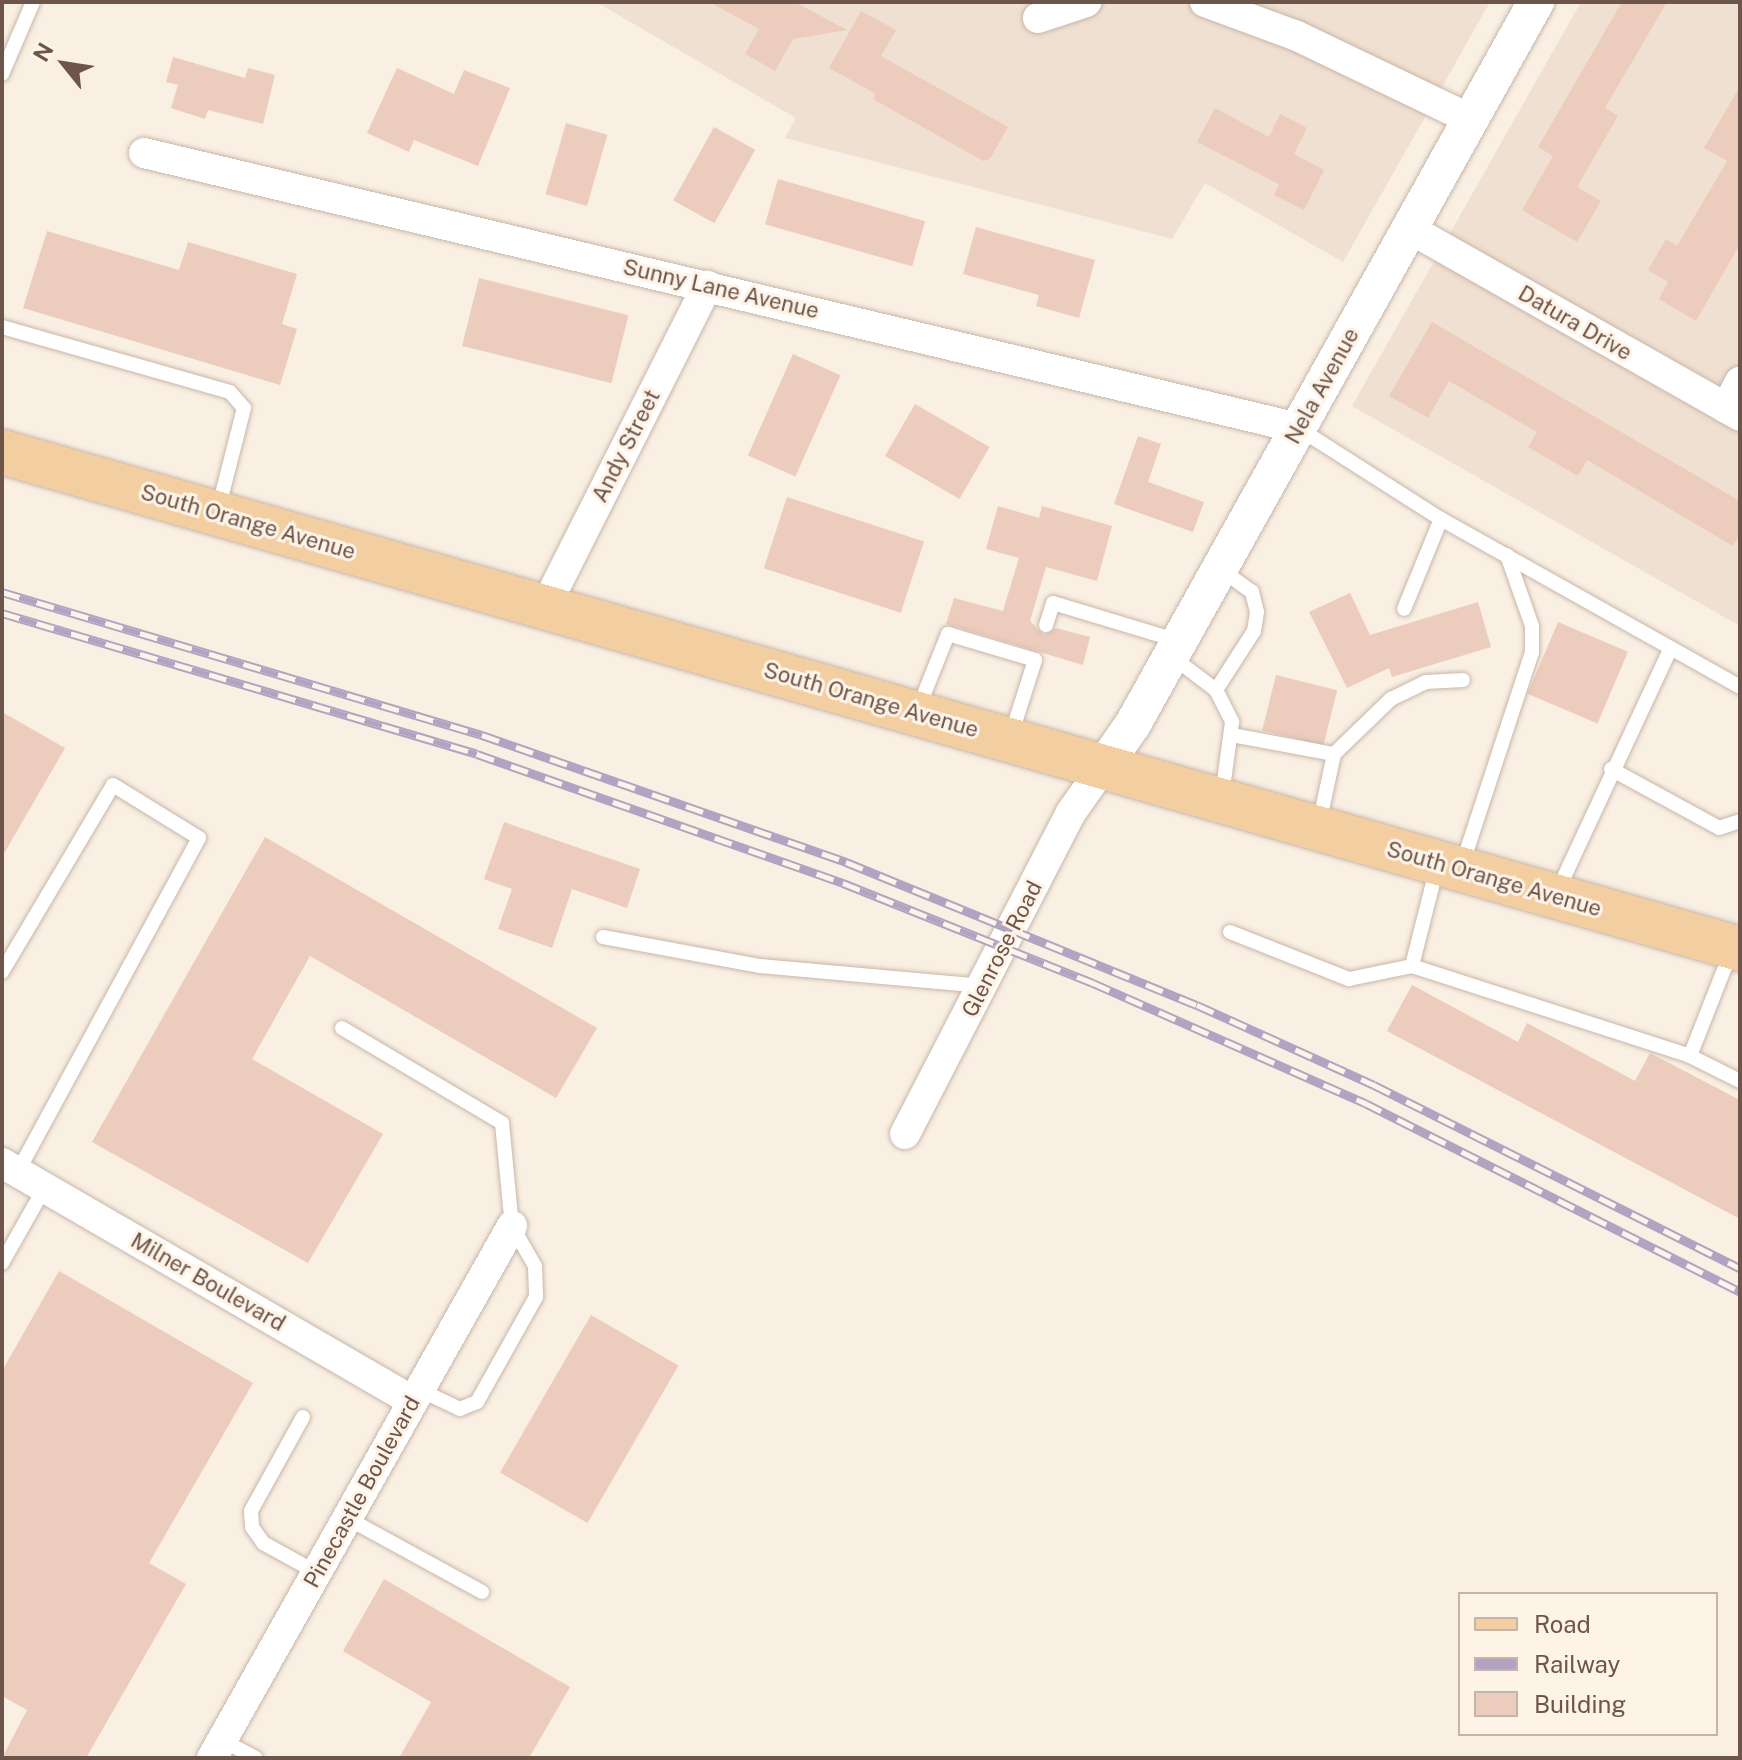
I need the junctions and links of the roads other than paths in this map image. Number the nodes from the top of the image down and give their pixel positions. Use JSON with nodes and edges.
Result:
{"nodes":[{"id":1,"x":33,"y":2,"type":"edge"},
{"id":2,"x":1086,"y":2,"type":"edge"},
{"id":3,"x":1205,"y":2,"type":"edge"},
{"id":4,"x":1536,"y":2,"type":"edge"},
{"id":5,"x":1038,"y":18,"type":"dead end"},
{"id":6,"x":2,"y":74,"type":"edge"},
{"id":7,"x":1470,"y":119,"type":"junction"},
{"id":8,"x":144,"y":153,"type":"dead end"},
{"id":9,"x":1410,"y":229,"type":"junction"},
{"id":10,"x":707,"y":286,"type":"junction"},
{"id":11,"x":2,"y":327,"type":"edge"},
{"id":12,"x":1735,"y":402,"type":"edge"},
{"id":13,"x":1298,"y":428,"type":"junction"},
{"id":14,"x":2,"y":452,"type":"edge"},
{"id":15,"x":217,"y":513,"type":"junction"},
{"id":16,"x":1441,"y":519,"type":"junction"},
{"id":17,"x":1507,"y":555,"type":"junction"},
{"id":18,"x":1220,"y":568,"type":"junction"},
{"id":19,"x":545,"y":607,"type":"junction"},
{"id":20,"x":1404,"y":609,"type":"dead end"},
{"id":21,"x":1046,"y":625,"type":"dead end"},
{"id":22,"x":1175,"y":648,"type":"junction"},
{"id":23,"x":1671,"y":648,"type":"junction"},
{"id":24,"x":1463,"y":680,"type":"dead end"},
{"id":25,"x":1740,"y":687,"type":"edge"},
{"id":26,"x":1216,"y":690,"type":"junction"},
{"id":27,"x":917,"y":714,"type":"junction"},
{"id":28,"x":1232,"y":735,"type":"junction"},
{"id":29,"x":1010,"y":740,"type":"junction"},
{"id":30,"x":1334,"y":754,"type":"junction"},
{"id":31,"x":1103,"y":767,"type":"junction"},
{"id":32,"x":1611,"y":769,"type":"junction"},
{"id":33,"x":1221,"y":800,"type":"junction"},
{"id":34,"x":1740,"y":821,"type":"edge"},
{"id":35,"x":1318,"y":828,"type":"junction"},
{"id":36,"x":1450,"y":866,"type":"junction"},
{"id":37,"x":1556,"y":896,"type":"junction"},
{"id":38,"x":1230,"y":932,"type":"dead end"},
{"id":39,"x":603,"y":937,"type":"dead end"},
{"id":40,"x":1736,"y":948,"type":"edge"},
{"id":41,"x":1412,"y":966,"type":"junction"},
{"id":42,"x":2,"y":972,"type":"edge"},
{"id":43,"x":984,"y":986,"type":"junction"},
{"id":44,"x":342,"y":1028,"type":"dead end"},
{"id":45,"x":1690,"y":1056,"type":"junction"},
{"id":46,"x":1740,"y":1081,"type":"edge"},
{"id":47,"x":905,"y":1134,"type":"dead end"},
{"id":48,"x":10,"y":1167,"type":"edge"},
{"id":49,"x":45,"y":1187,"type":"junction"},
{"id":50,"x":512,"y":1226,"type":"junction"},
{"id":51,"x":2,"y":1263,"type":"edge"},
{"id":52,"x":416,"y":1395,"type":"junction"},
{"id":53,"x":303,"y":1417,"type":"dead end"},
{"id":54,"x":347,"y":1518,"type":"junction"},
{"id":55,"x":316,"y":1572,"type":"junction"},
{"id":56,"x":482,"y":1592,"type":"dead end"},
{"id":57,"x":217,"y":1749,"type":"edge"},
{"id":58,"x":256,"y":1758,"type":"edge"}],
"edges":[{"from":1,"to":6,"type":"lane"},
{"from":2,"to":5,"type":"street"},
{"from":3,"to":7,"type":"street"},
{"from":4,"to":7,"type":"street","name":"Nela Avenue"},
{"from":7,"to":9,"type":"street","name":"Nela Avenue"},
{"from":8,"to":10,"type":"street","name":"Sunny Lane Avenue"},
{"from":9,"to":12,"type":"street","name":"Datura Drive"},
{"from":9,"to":13,"type":"street","name":"Nela Avenue"},
{"from":10,"to":13,"type":"street","name":"Sunny Lane Avenue"},
{"from":10,"to":19,"type":"street","name":"Andy Street"},
{"from":11,"to":15,"type":"lane"},
{"from":13,"to":16,"type":"lane"},
{"from":13,"to":18,"type":"street","name":"Nela Avenue"},
{"from":14,"to":15,"type":"main road","name":"South Orange Avenue"},
{"from":15,"to":19,"type":"main road","name":"South Orange Avenue"},
{"from":16,"to":17,"type":"lane"},
{"from":16,"to":20,"type":"lane"},
{"from":17,"to":23,"type":"lane"},
{"from":17,"to":36,"type":"lane"},
{"from":18,"to":22,"type":"street","name":"Nela Avenue"},
{"from":18,"to":26,"type":"lane"},
{"from":19,"to":27,"type":"main road","name":"South Orange Avenue"},
{"from":21,"to":22,"type":"lane"},
{"from":22,"to":26,"type":"lane"},
{"from":22,"to":31,"type":"street","name":"Nela Avenue"},
{"from":23,"to":25,"type":"lane"},
{"from":23,"to":32,"type":"lane"},
{"from":24,"to":30,"type":"lane"},
{"from":26,"to":28,"type":"lane"},
{"from":27,"to":29,"type":"main road","name":"South Orange Avenue"},
{"from":27,"to":29,"type":"lane"},
{"from":28,"to":30,"type":"lane"},
{"from":28,"to":33,"type":"lane"},
{"from":29,"to":31,"type":"main road","name":"South Orange Avenue"},
{"from":30,"to":35,"type":"lane"},
{"from":31,"to":33,"type":"main road","name":"South Orange Avenue"},
{"from":31,"to":43,"type":"street","name":"Glenrose Road"},
{"from":32,"to":34,"type":"lane"},
{"from":32,"to":37,"type":"lane"},
{"from":33,"to":35,"type":"main road","name":"South Orange Avenue"},
{"from":35,"to":36,"type":"main road","name":"South Orange Avenue"},
{"from":36,"to":37,"type":"main road","name":"South Orange Avenue"},
{"from":36,"to":41,"type":"lane"},
{"from":37,"to":40,"type":"main road","name":"South Orange Avenue"},
{"from":38,"to":41,"type":"lane"},
{"from":39,"to":43,"type":"lane"},
{"from":40,"to":45,"type":"lane"},
{"from":41,"to":45,"type":"lane"},
{"from":42,"to":48,"type":"lane"},
{"from":43,"to":47,"type":"street","name":"Glenrose Road"},
{"from":44,"to":50,"type":"lane"},
{"from":45,"to":46,"type":"lane"},
{"from":48,"to":49,"type":"street","name":"Milner Boulevard"},
{"from":49,"to":51,"type":"lane"},
{"from":49,"to":52,"type":"street","name":"Milner Boulevard"},
{"from":50,"to":52,"type":"street","name":"Pinecastle Boulevard"},
{"from":50,"to":52,"type":"lane"},
{"from":52,"to":54,"type":"street","name":"Pinecastle Boulevard"},
{"from":53,"to":55,"type":"lane"},
{"from":54,"to":55,"type":"street","name":"Pinecastle Boulevard"},
{"from":54,"to":56,"type":"lane"},
{"from":55,"to":57,"type":"street","name":"Pinecastle Boulevard"},
{"from":57,"to":58,"type":"lane"}]}
